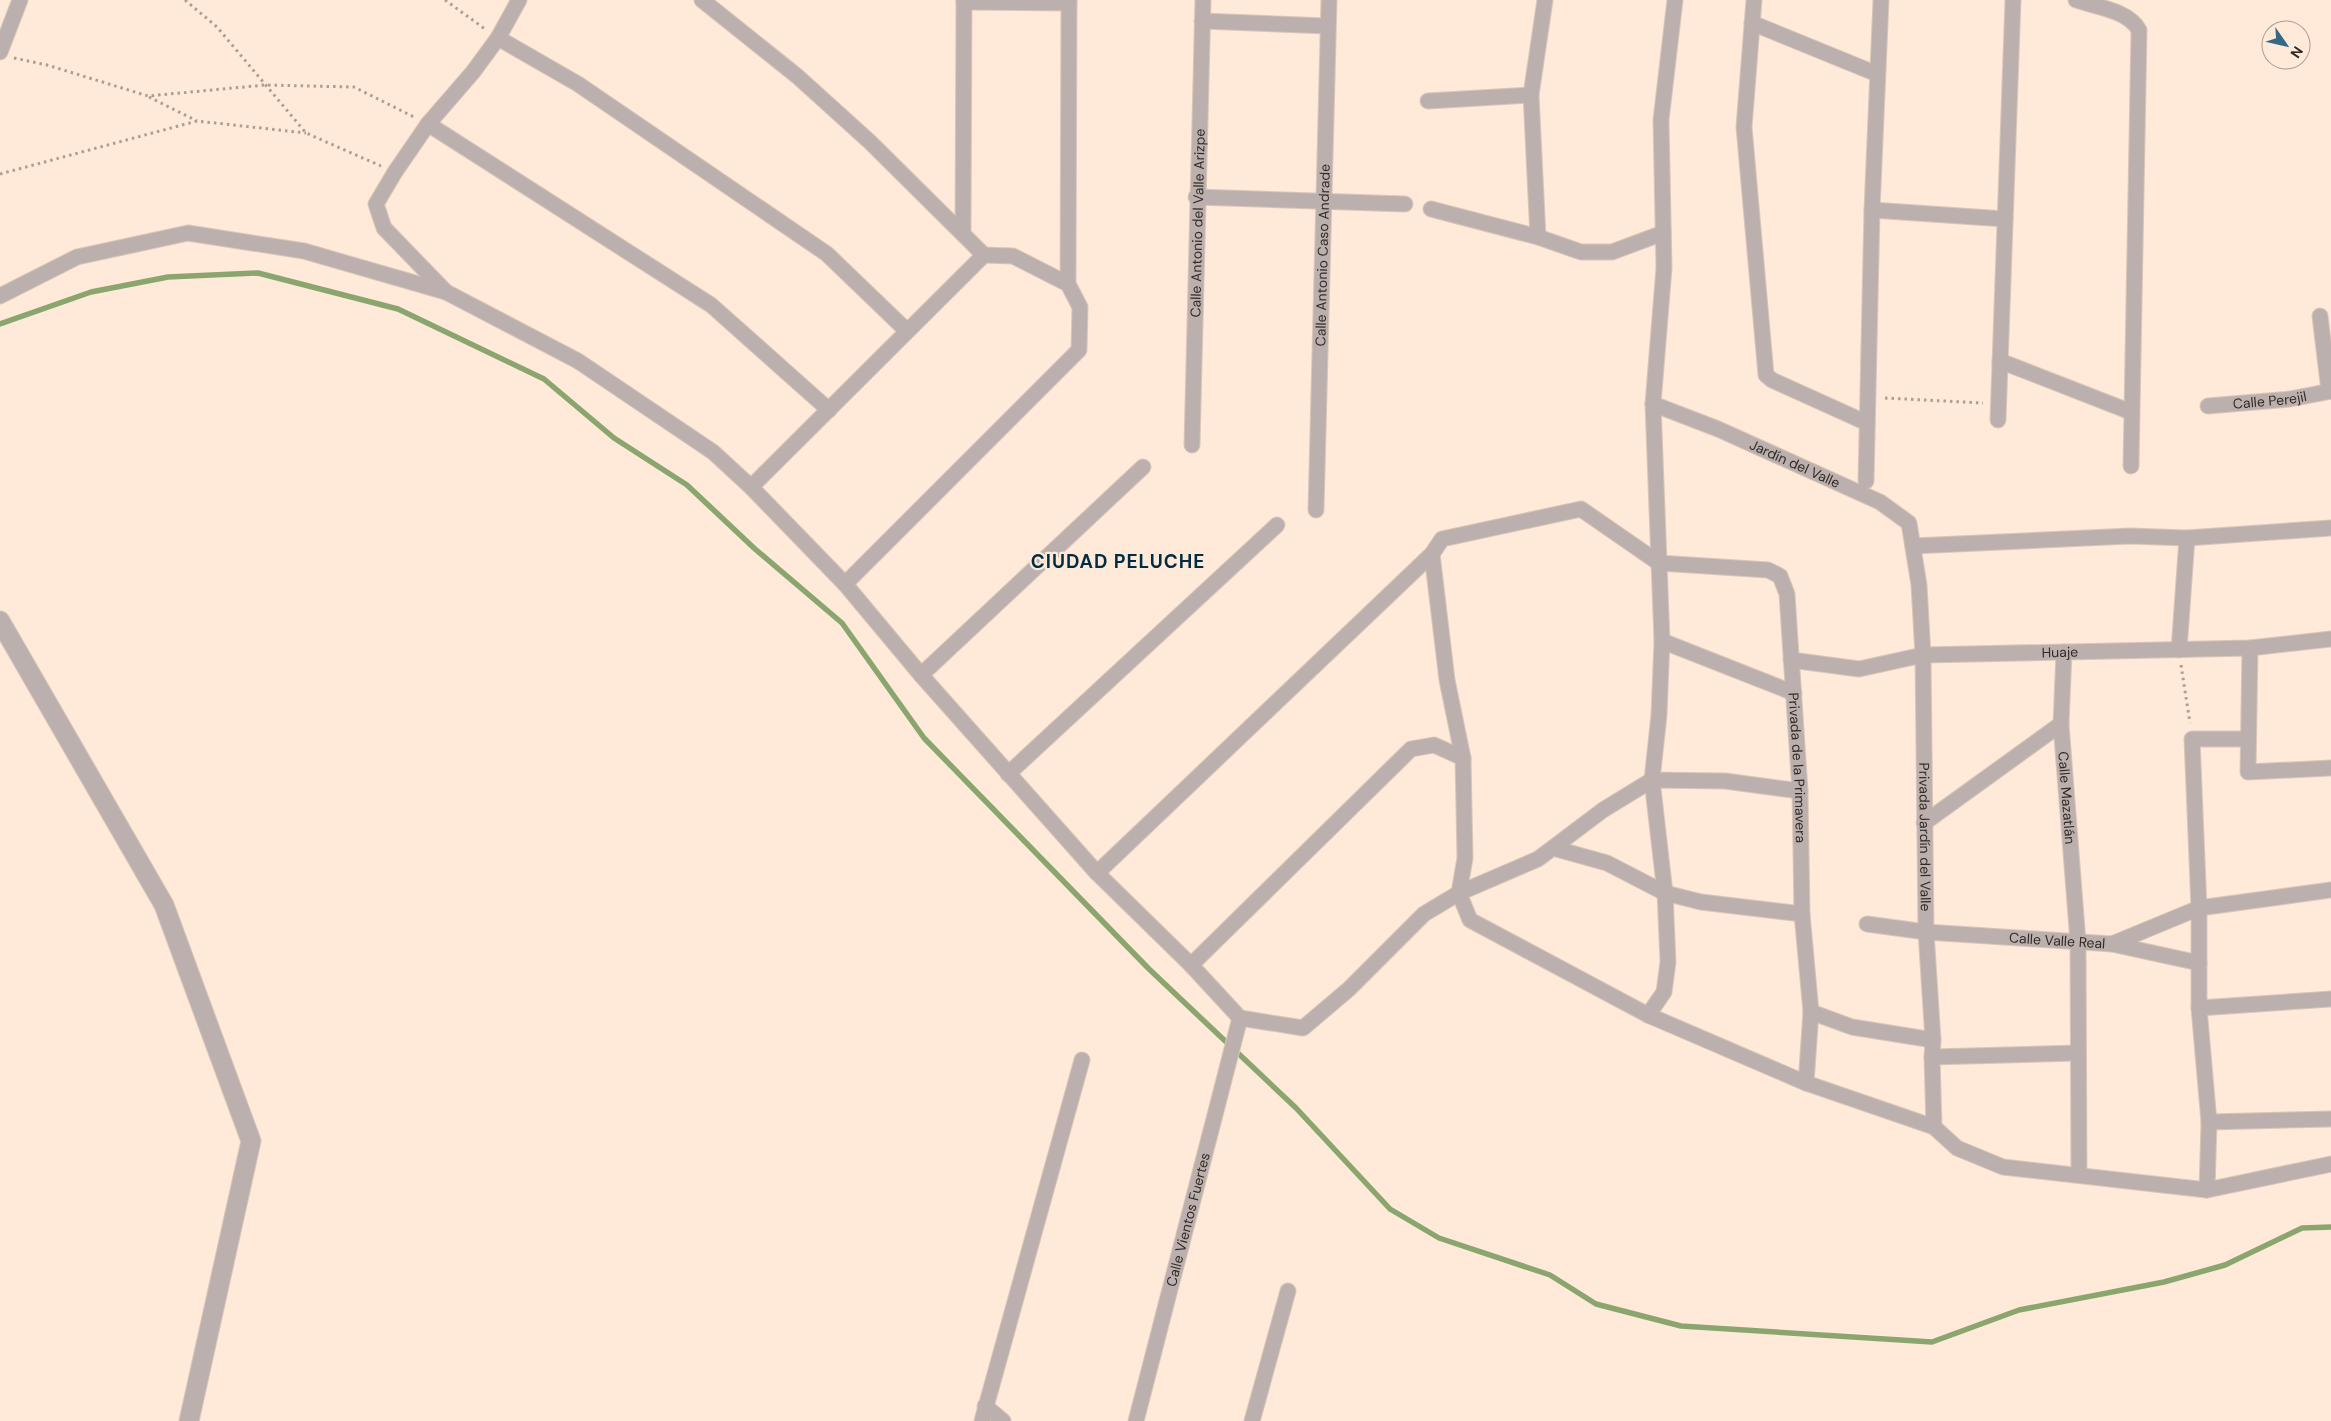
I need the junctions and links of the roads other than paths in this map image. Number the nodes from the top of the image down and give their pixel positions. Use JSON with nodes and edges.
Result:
{"nodes":[{"id":1,"x":20,"y":0,"type":"edge"},
{"id":2,"x":518,"y":0,"type":"edge"},
{"id":3,"x":702,"y":0,"type":"edge"},
{"id":4,"x":1203,"y":0,"type":"edge"},
{"id":5,"x":1329,"y":0,"type":"edge"},
{"id":6,"x":1545,"y":0,"type":"edge"},
{"id":7,"x":1675,"y":0,"type":"edge"},
{"id":8,"x":1754,"y":0,"type":"edge"},
{"id":9,"x":1881,"y":0,"type":"edge"},
{"id":10,"x":2013,"y":0,"type":"edge"},
{"id":11,"x":2076,"y":0,"type":"edge"},
{"id":12,"x":964,"y":1,"type":"edge"},
{"id":13,"x":1069,"y":1,"type":"edge"},
{"id":14,"x":1202,"y":22,"type":"junction"},
{"id":15,"x":1752,"y":23,"type":"junction"},
{"id":16,"x":1327,"y":26,"type":"junction"},
{"id":17,"x":498,"y":38,"type":"junction"},
{"id":18,"x":5,"y":54,"type":"edge"},
{"id":19,"x":1877,"y":74,"type":"junction"},
{"id":20,"x":1531,"y":95,"type":"junction"},
{"id":21,"x":1428,"y":101,"type":"dead end"},
{"id":22,"x":428,"y":124,"type":"junction"},
{"id":23,"x":1196,"y":198,"type":"junction"},
{"id":24,"x":1323,"y":202,"type":"junction"},
{"id":25,"x":1405,"y":204,"type":"dead end"},
{"id":26,"x":1431,"y":209,"type":"dead end"},
{"id":27,"x":1872,"y":210,"type":"junction"},
{"id":28,"x":2005,"y":219,"type":"junction"},
{"id":29,"x":963,"y":233,"type":"junction"},
{"id":30,"x":1663,"y":233,"type":"junction"},
{"id":31,"x":1538,"y":237,"type":"junction"},
{"id":32,"x":984,"y":255,"type":"junction"},
{"id":33,"x":1068,"y":284,"type":"junction"},
{"id":34,"x":446,"y":292,"type":"junction"},
{"id":35,"x":0,"y":296,"type":"edge"},
{"id":36,"x":2320,"y":316,"type":"dead end"},
{"id":37,"x":906,"y":330,"type":"junction"},
{"id":38,"x":2000,"y":361,"type":"junction"},
{"id":39,"x":2330,"y":391,"type":"edge"},
{"id":40,"x":1654,"y":404,"type":"junction"},
{"id":41,"x":2208,"y":406,"type":"dead end"},
{"id":42,"x":829,"y":410,"type":"junction"},
{"id":43,"x":2131,"y":412,"type":"junction"},
{"id":44,"x":1998,"y":420,"type":"dead end"},
{"id":45,"x":1867,"y":423,"type":"junction"},
{"id":46,"x":1192,"y":445,"type":"dead end"},
{"id":47,"x":2131,"y":466,"type":"dead end"},
{"id":48,"x":1143,"y":467,"type":"dead end"},
{"id":49,"x":1866,"y":481,"type":"dead end"},
{"id":50,"x":751,"y":486,"type":"junction"},
{"id":51,"x":1316,"y":510,"type":"dead end"},
{"id":52,"x":1277,"y":525,"type":"dead end"},
{"id":53,"x":2331,"y":528,"type":"edge"},
{"id":54,"x":2187,"y":538,"type":"junction"},
{"id":55,"x":1914,"y":546,"type":"junction"},
{"id":56,"x":1432,"y":554,"type":"junction"},
{"id":57,"x":1659,"y":563,"type":"junction"},
{"id":58,"x":844,"y":584,"type":"junction"},
{"id":59,"x":0,"y":621,"type":"edge"},
{"id":60,"x":2331,"y":639,"type":"edge"},
{"id":61,"x":1662,"y":641,"type":"junction"},
{"id":62,"x":2250,"y":648,"type":"junction"},
{"id":63,"x":2179,"y":650,"type":"junction"},
{"id":64,"x":2064,"y":652,"type":"junction"},
{"id":65,"x":1923,"y":655,"type":"junction"},
{"id":66,"x":1792,"y":660,"type":"junction"},
{"id":67,"x":921,"y":675,"type":"junction"},
{"id":68,"x":1794,"y":693,"type":"junction"},
{"id":69,"x":2061,"y":724,"type":"junction"},
{"id":70,"x":2247,"y":739,"type":"junction"},
{"id":71,"x":1463,"y":758,"type":"junction"},
{"id":72,"x":2331,"y":768,"type":"edge"},
{"id":73,"x":1008,"y":774,"type":"junction"},
{"id":74,"x":1652,"y":780,"type":"junction"},
{"id":75,"x":1800,"y":792,"type":"junction"},
{"id":76,"x":1924,"y":823,"type":"junction"},
{"id":77,"x":1553,"y":848,"type":"junction"},
{"id":78,"x":1097,"y":873,"type":"junction"},
{"id":79,"x":2331,"y":890,"type":"edge"},
{"id":80,"x":1459,"y":893,"type":"junction"},
{"id":81,"x":1665,"y":893,"type":"junction"},
{"id":82,"x":2199,"y":908,"type":"junction"},
{"id":83,"x":1802,"y":914,"type":"junction"},
{"id":84,"x":1867,"y":924,"type":"dead end"},
{"id":85,"x":1926,"y":932,"type":"junction"},
{"id":86,"x":2078,"y":942,"type":"junction"},
{"id":87,"x":2112,"y":944,"type":"junction"},
{"id":88,"x":2199,"y":963,"type":"junction"},
{"id":89,"x":1191,"y":965,"type":"junction"},
{"id":90,"x":2331,"y":999,"type":"edge"},
{"id":91,"x":2199,"y":1008,"type":"junction"},
{"id":92,"x":1811,"y":1012,"type":"junction"},
{"id":93,"x":1648,"y":1015,"type":"junction"},
{"id":94,"x":1240,"y":1018,"type":"junction"},
{"id":95,"x":1933,"y":1040,"type":"junction"},
{"id":96,"x":2077,"y":1053,"type":"junction"},
{"id":97,"x":1932,"y":1057,"type":"junction"},
{"id":98,"x":1082,"y":1060,"type":"dead end"},
{"id":99,"x":1806,"y":1083,"type":"junction"},
{"id":100,"x":2331,"y":1119,"type":"edge"},
{"id":101,"x":2209,"y":1122,"type":"junction"},
{"id":102,"x":1934,"y":1127,"type":"junction"},
{"id":103,"x":2331,"y":1164,"type":"edge"},
{"id":104,"x":2079,"y":1175,"type":"junction"},
{"id":105,"x":2207,"y":1190,"type":"junction"},
{"id":106,"x":1288,"y":1291,"type":"dead end"},
{"id":107,"x":984,"y":1414,"type":"edge"},
{"id":108,"x":189,"y":1421,"type":"edge"},
{"id":109,"x":1003,"y":1421,"type":"edge"},
{"id":110,"x":1136,"y":1421,"type":"edge"},
{"id":111,"x":1252,"y":1421,"type":"edge"}],
"edges":[{"from":1,"to":18,"type":"street"},
{"from":2,"to":17,"type":"street"},
{"from":3,"to":29,"type":"street"},
{"from":4,"to":14,"type":"street","name":"Calle Antonio del Valle Arizpe"},
{"from":5,"to":16,"type":"street","name":"Calle Antonio Caso Andrade"},
{"from":6,"to":20,"type":"street"},
{"from":7,"to":30,"type":"street"},
{"from":8,"to":15,"type":"street"},
{"from":9,"to":19,"type":"street"},
{"from":10,"to":28,"type":"street"},
{"from":11,"to":43,"type":"street"},
{"from":12,"to":13,"type":"street"},
{"from":12,"to":29,"type":"street"},
{"from":13,"to":33,"type":"street"},
{"from":14,"to":16,"type":"street"},
{"from":14,"to":23,"type":"street","name":"Calle Antonio del Valle Arizpe"},
{"from":15,"to":19,"type":"street"},
{"from":15,"to":45,"type":"street"},
{"from":16,"to":24,"type":"street","name":"Calle Antonio Caso Andrade"},
{"from":17,"to":22,"type":"street"},
{"from":17,"to":37,"type":"street"},
{"from":19,"to":27,"type":"street"},
{"from":20,"to":21,"type":"street"},
{"from":20,"to":31,"type":"street"},
{"from":22,"to":34,"type":"street"},
{"from":22,"to":42,"type":"street"},
{"from":23,"to":24,"type":"street"},
{"from":23,"to":46,"type":"street","name":"Calle Antonio del Valle Arizpe"},
{"from":24,"to":25,"type":"street"},
{"from":24,"to":51,"type":"street","name":"Calle Antonio Caso Andrade"},
{"from":26,"to":31,"type":"street"},
{"from":27,"to":28,"type":"street"},
{"from":27,"to":45,"type":"street"},
{"from":28,"to":38,"type":"street"},
{"from":29,"to":32,"type":"street"},
{"from":30,"to":31,"type":"street"},
{"from":30,"to":40,"type":"street"},
{"from":32,"to":33,"type":"street"},
{"from":32,"to":37,"type":"street"},
{"from":33,"to":58,"type":"street"},
{"from":34,"to":35,"type":"street"},
{"from":34,"to":50,"type":"street"},
{"from":36,"to":39,"type":"street"},
{"from":37,"to":42,"type":"street"},
{"from":38,"to":43,"type":"street"},
{"from":38,"to":44,"type":"street"},
{"from":39,"to":41,"type":"street","name":"Calle Perejil"},
{"from":40,"to":55,"type":"street","name":"Jardín del Valle"},
{"from":40,"to":57,"type":"street"},
{"from":42,"to":50,"type":"street"},
{"from":43,"to":47,"type":"street"},
{"from":45,"to":49,"type":"street"},
{"from":48,"to":67,"type":"street"},
{"from":50,"to":58,"type":"street"},
{"from":52,"to":73,"type":"street"},
{"from":53,"to":54,"type":"street"},
{"from":54,"to":55,"type":"street"},
{"from":54,"to":63,"type":"street"},
{"from":55,"to":65,"type":"street","name":"Privada Jardín del Valle"},
{"from":56,"to":57,"type":"street"},
{"from":56,"to":71,"type":"street"},
{"from":56,"to":78,"type":"street"},
{"from":57,"to":61,"type":"street"},
{"from":57,"to":66,"type":"street","name":"Privada de la Primavera"},
{"from":58,"to":67,"type":"street"},
{"from":59,"to":108,"type":"street"},
{"from":60,"to":62,"type":"street","name":"Huaje"},
{"from":61,"to":68,"type":"street"},
{"from":61,"to":74,"type":"street"},
{"from":62,"to":63,"type":"street","name":"Huaje"},
{"from":62,"to":70,"type":"street"},
{"from":63,"to":64,"type":"street","name":"Huaje"},
{"from":64,"to":65,"type":"street","name":"Huaje"},
{"from":64,"to":69,"type":"street","name":"Calle Mazatlán"},
{"from":65,"to":66,"type":"street","name":"Huaje"},
{"from":65,"to":76,"type":"street","name":"Privada Jardín del Valle"},
{"from":66,"to":68,"type":"street","name":"Privada de la Primavera"},
{"from":67,"to":73,"type":"street"},
{"from":68,"to":75,"type":"street","name":"Privada de la Primavera"},
{"from":69,"to":76,"type":"street"},
{"from":69,"to":86,"type":"street","name":"Calle Mazatlán"},
{"from":70,"to":72,"type":"street"},
{"from":70,"to":82,"type":"street"},
{"from":71,"to":80,"type":"street"},
{"from":71,"to":89,"type":"street"},
{"from":73,"to":78,"type":"street"},
{"from":74,"to":75,"type":"street"},
{"from":74,"to":77,"type":"street"},
{"from":74,"to":81,"type":"street"},
{"from":75,"to":83,"type":"street","name":"Privada de la Primavera"},
{"from":76,"to":85,"type":"street","name":"Privada Jardín del Valle"},
{"from":77,"to":80,"type":"street"},
{"from":77,"to":81,"type":"street"},
{"from":78,"to":89,"type":"street"},
{"from":79,"to":82,"type":"street","name":"Calle Valle Real"},
{"from":80,"to":93,"type":"street"},
{"from":80,"to":94,"type":"street"},
{"from":81,"to":83,"type":"street"},
{"from":81,"to":93,"type":"street"},
{"from":82,"to":87,"type":"street","name":"Calle Valle Real"},
{"from":82,"to":88,"type":"street"},
{"from":83,"to":92,"type":"street","name":"Privada de la Primavera"},
{"from":84,"to":85,"type":"street","name":"Calle Valle Real"},
{"from":85,"to":86,"type":"street","name":"Calle Valle Real"},
{"from":85,"to":95,"type":"street","name":"Privada Jardín del Valle"},
{"from":86,"to":87,"type":"street","name":"Calle Valle Real"},
{"from":86,"to":96,"type":"street","name":"Calle Mazatlán"},
{"from":87,"to":88,"type":"street"},
{"from":88,"to":91,"type":"street"},
{"from":89,"to":94,"type":"street"},
{"from":90,"to":91,"type":"street"},
{"from":91,"to":101,"type":"street"},
{"from":92,"to":95,"type":"street"},
{"from":92,"to":99,"type":"street","name":"Privada de la Primavera"},
{"from":93,"to":99,"type":"street"},
{"from":94,"to":110,"type":"street","name":"Calle Vientos Fuertes"},
{"from":95,"to":97,"type":"street","name":"Privada Jardín del Valle"},
{"from":96,"to":97,"type":"street"},
{"from":96,"to":104,"type":"street","name":"Calle Mazatlán"},
{"from":97,"to":102,"type":"street","name":"Privada Jardín del Valle"},
{"from":98,"to":107,"type":"street"},
{"from":99,"to":102,"type":"street"},
{"from":100,"to":101,"type":"street"},
{"from":101,"to":105,"type":"street"},
{"from":102,"to":104,"type":"street"},
{"from":103,"to":105,"type":"street"},
{"from":104,"to":105,"type":"street"},
{"from":106,"to":111,"type":"street"},
{"from":107,"to":109,"type":"street"}]}
